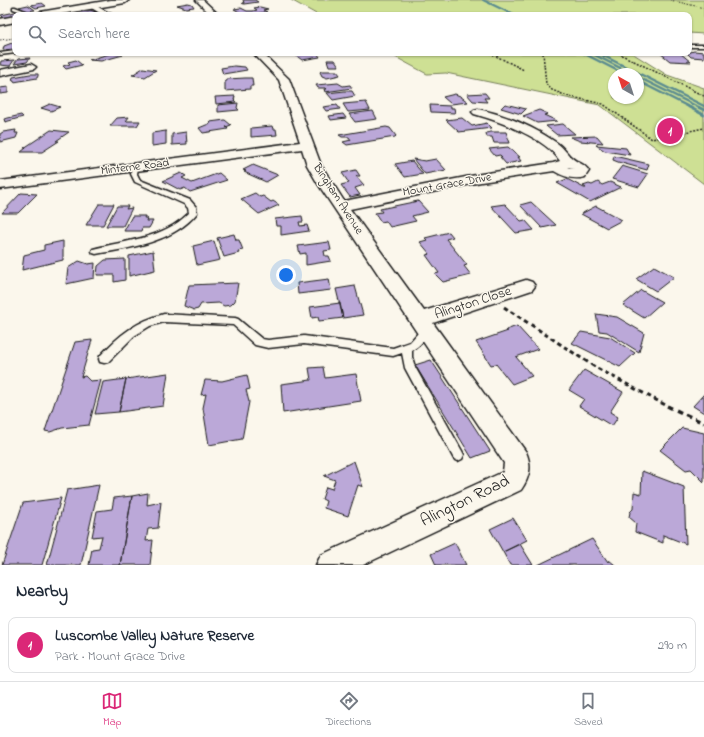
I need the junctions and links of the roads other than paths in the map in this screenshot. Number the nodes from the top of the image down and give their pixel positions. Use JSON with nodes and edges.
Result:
{"nodes":[{"id":1,"x":125,"y":0,"type":"edge"},
{"id":2,"x":199,"y":0,"type":"edge"},
{"id":3,"x":92,"y":6,"type":"junction"},
{"id":4,"x":14,"y":8,"type":"dead end"},
{"id":5,"x":25,"y":12,"type":"edge"},
{"id":6,"x":57,"y":12,"type":"edge"},
{"id":7,"x":103,"y":12,"type":"edge"},
{"id":8,"x":212,"y":12,"type":"edge"},
{"id":9,"x":12,"y":20,"type":"edge"},
{"id":10,"x":0,"y":22,"type":"edge"},
{"id":11,"x":692,"y":46,"type":"edge"},
{"id":12,"x":704,"y":46,"type":"edge"},
{"id":13,"x":12,"y":52,"type":"edge"},
{"id":14,"x":0,"y":54,"type":"edge"},
{"id":15,"x":260,"y":56,"type":"edge"},
{"id":16,"x":31,"y":67,"type":"dead end"},
{"id":17,"x":0,"y":73,"type":"edge"},
{"id":18,"x":478,"y":112,"type":"dead end"},
{"id":19,"x":307,"y":146,"type":"junction"},
{"id":20,"x":270,"y":150,"type":"junction"},
{"id":21,"x":314,"y":165,"type":"junction"},
{"id":22,"x":135,"y":167,"type":"junction"},
{"id":23,"x":0,"y":185,"type":"edge"},
{"id":24,"x":340,"y":206,"type":"junction"},
{"id":25,"x":96,"y":251,"type":"dead end"},
{"id":26,"x":526,"y":286,"type":"dead end"},
{"id":27,"x":425,"y":326,"type":"junction"},
{"id":28,"x":407,"y":349,"type":"junction"},
{"id":29,"x":104,"y":359,"type":"dead end"},
{"id":30,"x":458,"y":455,"type":"dead end"},
{"id":31,"x":331,"y":565,"type":"edge"}],
"edges":[{"from":1,"to":3,"type":"street"},
{"from":2,"to":8,"type":"street"},
{"from":3,"to":6,"type":"street"},
{"from":3,"to":7,"type":"street"},
{"from":4,"to":5,"type":"lane"},
{"from":9,"to":10,"type":"street"},
{"from":11,"to":12,"type":"lane"},
{"from":13,"to":14,"type":"lane"},
{"from":15,"to":19,"type":"street","name":"Bingham Avenue"},
{"from":16,"to":17,"type":"street"},
{"from":18,"to":24,"type":"street","name":"Mount Grace Drive"},
{"from":19,"to":20,"type":"street","name":"Minterne Road"},
{"from":19,"to":21,"type":"street","name":"Bingham Avenue"},
{"from":20,"to":21,"type":"street","name":"Minterne Road"},
{"from":20,"to":22,"type":"street","name":"Minterne Road"},
{"from":21,"to":24,"type":"street","name":"Bingham Avenue"},
{"from":22,"to":23,"type":"street","name":"Minterne Road"},
{"from":22,"to":25,"type":"lane"},
{"from":24,"to":27,"type":"street","name":"Bingham Avenue"},
{"from":26,"to":27,"type":"street","name":"Alington Close"},
{"from":27,"to":28,"type":"lane"},
{"from":27,"to":31,"type":"street","name":"Alington Road"},
{"from":28,"to":29,"type":"lane"},
{"from":28,"to":30,"type":"lane"}]}
